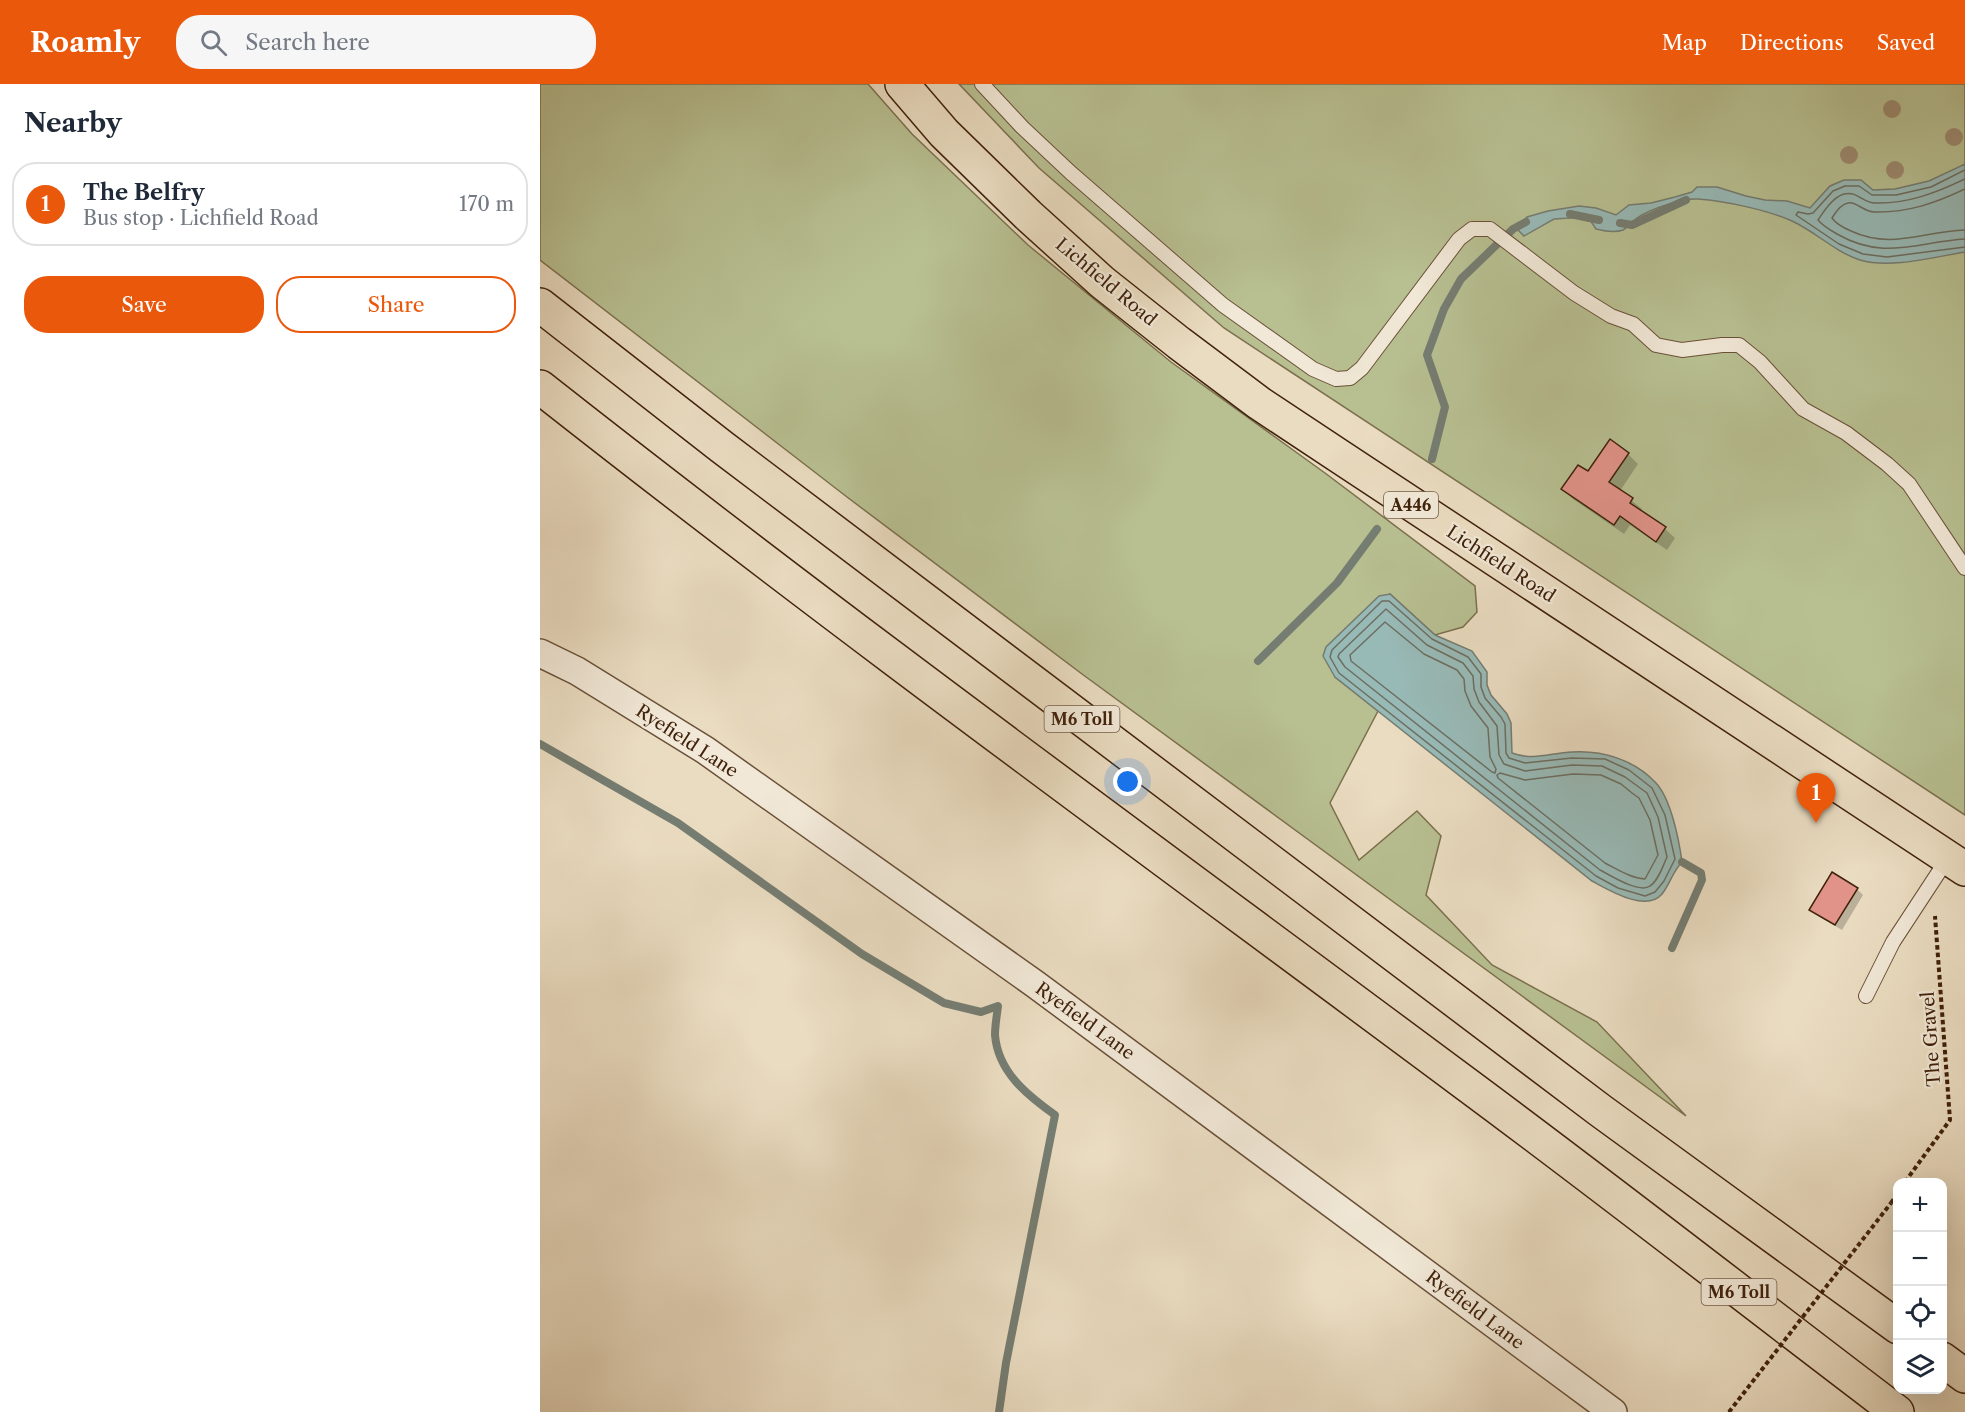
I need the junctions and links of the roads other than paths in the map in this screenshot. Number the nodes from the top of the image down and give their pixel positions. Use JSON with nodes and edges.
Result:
{"nodes":[{"id":1,"x":902,"y":84,"type":"edge"},
{"id":2,"x":982,"y":84,"type":"edge"},
{"id":3,"x":540,"y":306,"type":"edge"},
{"id":4,"x":540,"y":387,"type":"edge"},
{"id":5,"x":1965,"y":568,"type":"edge"},
{"id":6,"x":540,"y":653,"type":"edge"},
{"id":7,"x":1948,"y":869,"type":"edge"},
{"id":8,"x":1866,"y":996,"type":"dead end"},
{"id":9,"x":1893,"y":1323,"type":"edge"},
{"id":10,"x":1613,"y":1412,"type":"edge"},
{"id":11,"x":1897,"y":1412,"type":"edge"}],
"edges":[{"from":1,"to":7,"type":"highway","name":"Lichfield Road","number":"A446"},
{"from":2,"to":5,"type":"lane"},
{"from":3,"to":9,"type":"highway","number":"M6 Toll"},
{"from":4,"to":11,"type":"highway","number":"M6 Toll"},
{"from":6,"to":10,"type":"street","name":"Ryefield Lane"},
{"from":7,"to":8,"type":"lane"}]}
